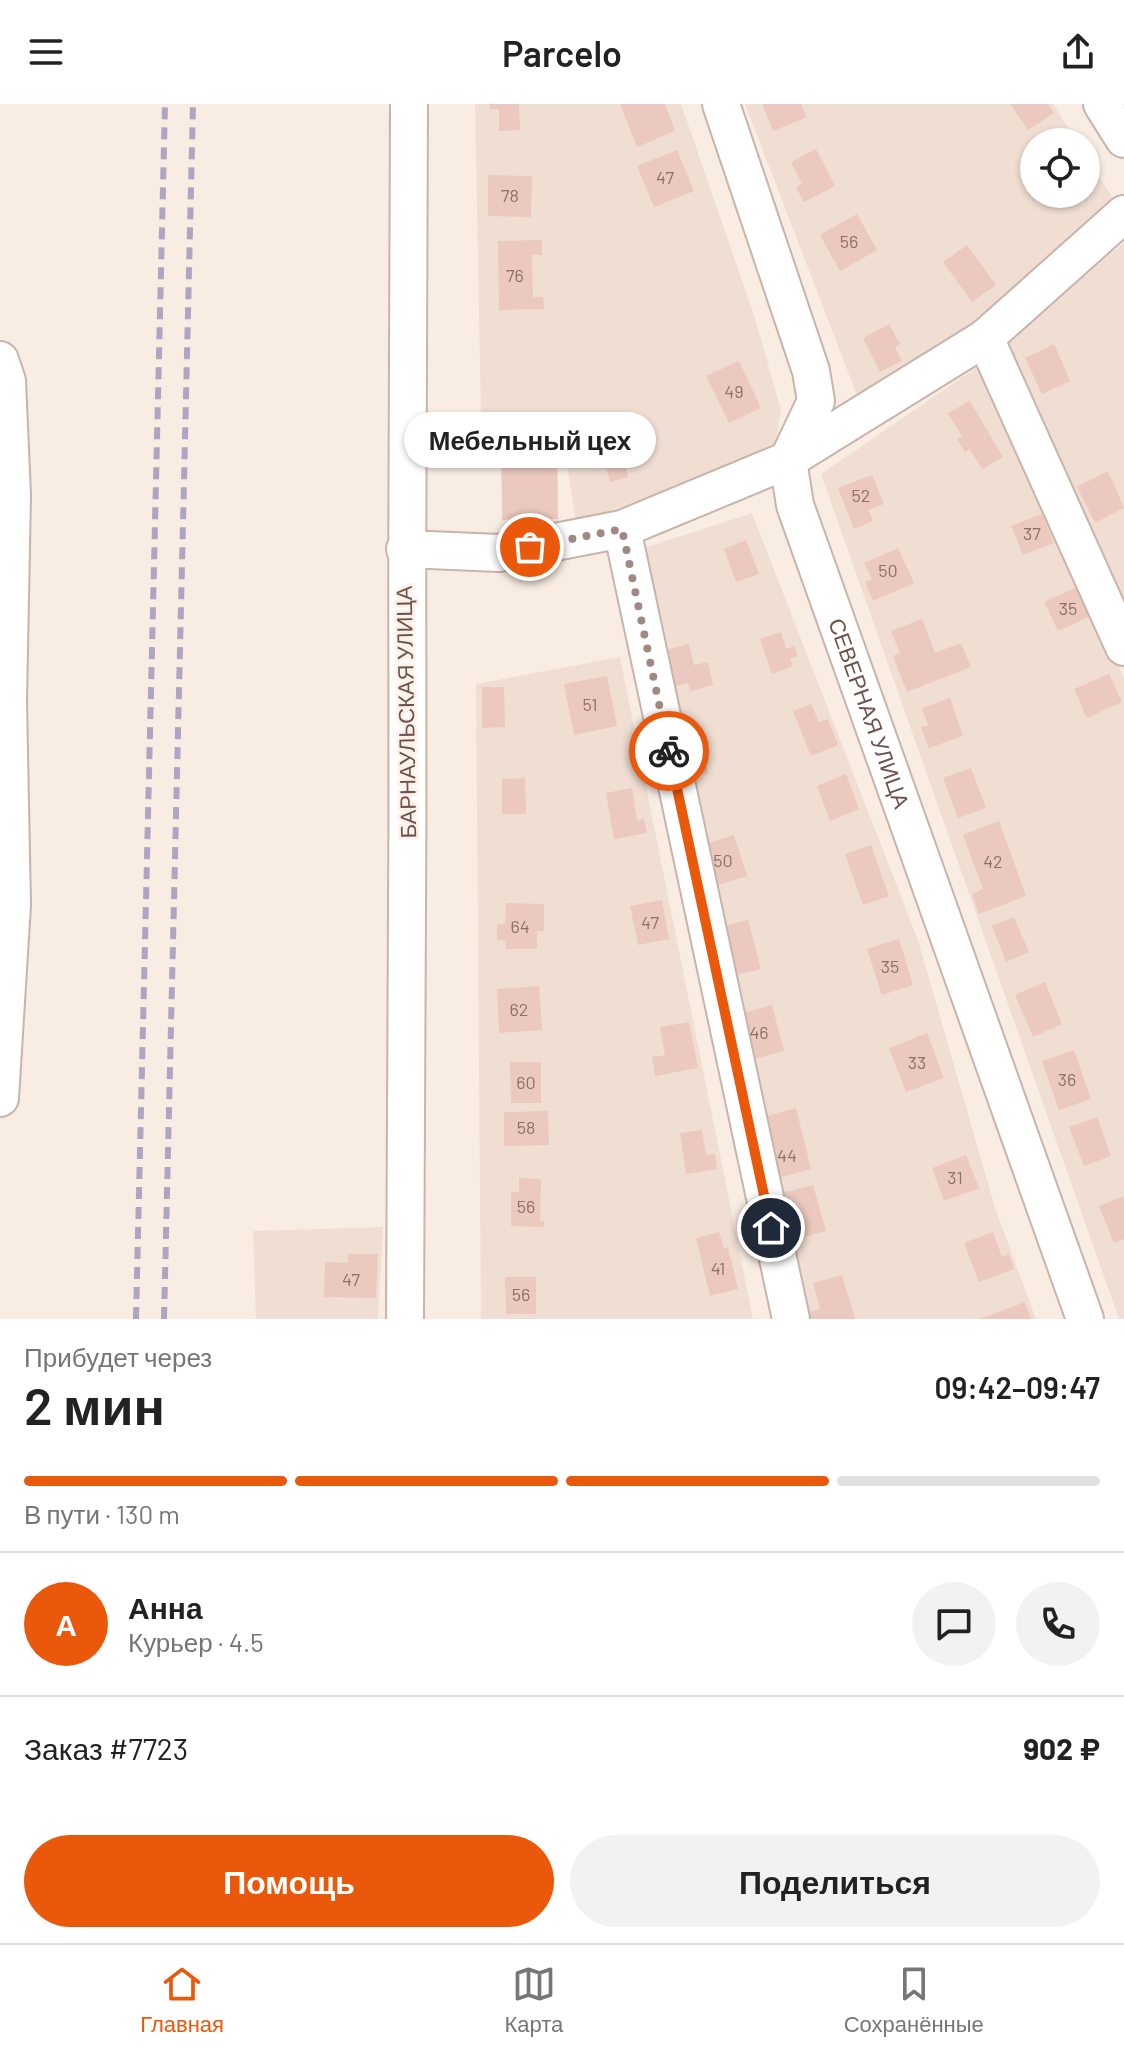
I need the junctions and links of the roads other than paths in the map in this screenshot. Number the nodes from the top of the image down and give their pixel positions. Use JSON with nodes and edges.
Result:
{"nodes":[{"id":1,"x":409,"y":104,"type":"edge"},
{"id":2,"x":721,"y":104,"type":"edge"},
{"id":3,"x":1102,"y":104,"type":"edge"},
{"id":4,"x":1124,"y":139,"type":"edge"},
{"id":5,"x":1124,"y":214,"type":"edge"},
{"id":6,"x":985,"y":338,"type":"junction"},
{"id":7,"x":0,"y":360,"type":"edge"},
{"id":8,"x":788,"y":460,"type":"junction"},
{"id":9,"x":622,"y":529,"type":"junction"},
{"id":10,"x":405,"y":549,"type":"junction"},
{"id":11,"x":1124,"y":647,"type":"edge"},
{"id":12,"x":0,"y":1098,"type":"edge"},
{"id":13,"x":405,"y":1319,"type":"edge"},
{"id":14,"x":791,"y":1319,"type":"edge"},
{"id":15,"x":1085,"y":1319,"type":"edge"}],
"edges":[{"from":1,"to":10,"type":"street","name":"БАРНАУЛЬСКАЯ УЛИЦА"},
{"from":2,"to":8,"type":"street"},
{"from":3,"to":4,"type":"street"},
{"from":5,"to":6,"type":"street"},
{"from":6,"to":8,"type":"street"},
{"from":6,"to":11,"type":"street"},
{"from":7,"to":12,"type":"street"},
{"from":8,"to":9,"type":"street"},
{"from":8,"to":15,"type":"street","name":"СЕВЕРНАЯ УЛИЦА"},
{"from":9,"to":10,"type":"street"},
{"from":9,"to":14,"type":"street"},
{"from":10,"to":13,"type":"street","name":"БАРНАУЛЬСКАЯ УЛИЦА"}]}
